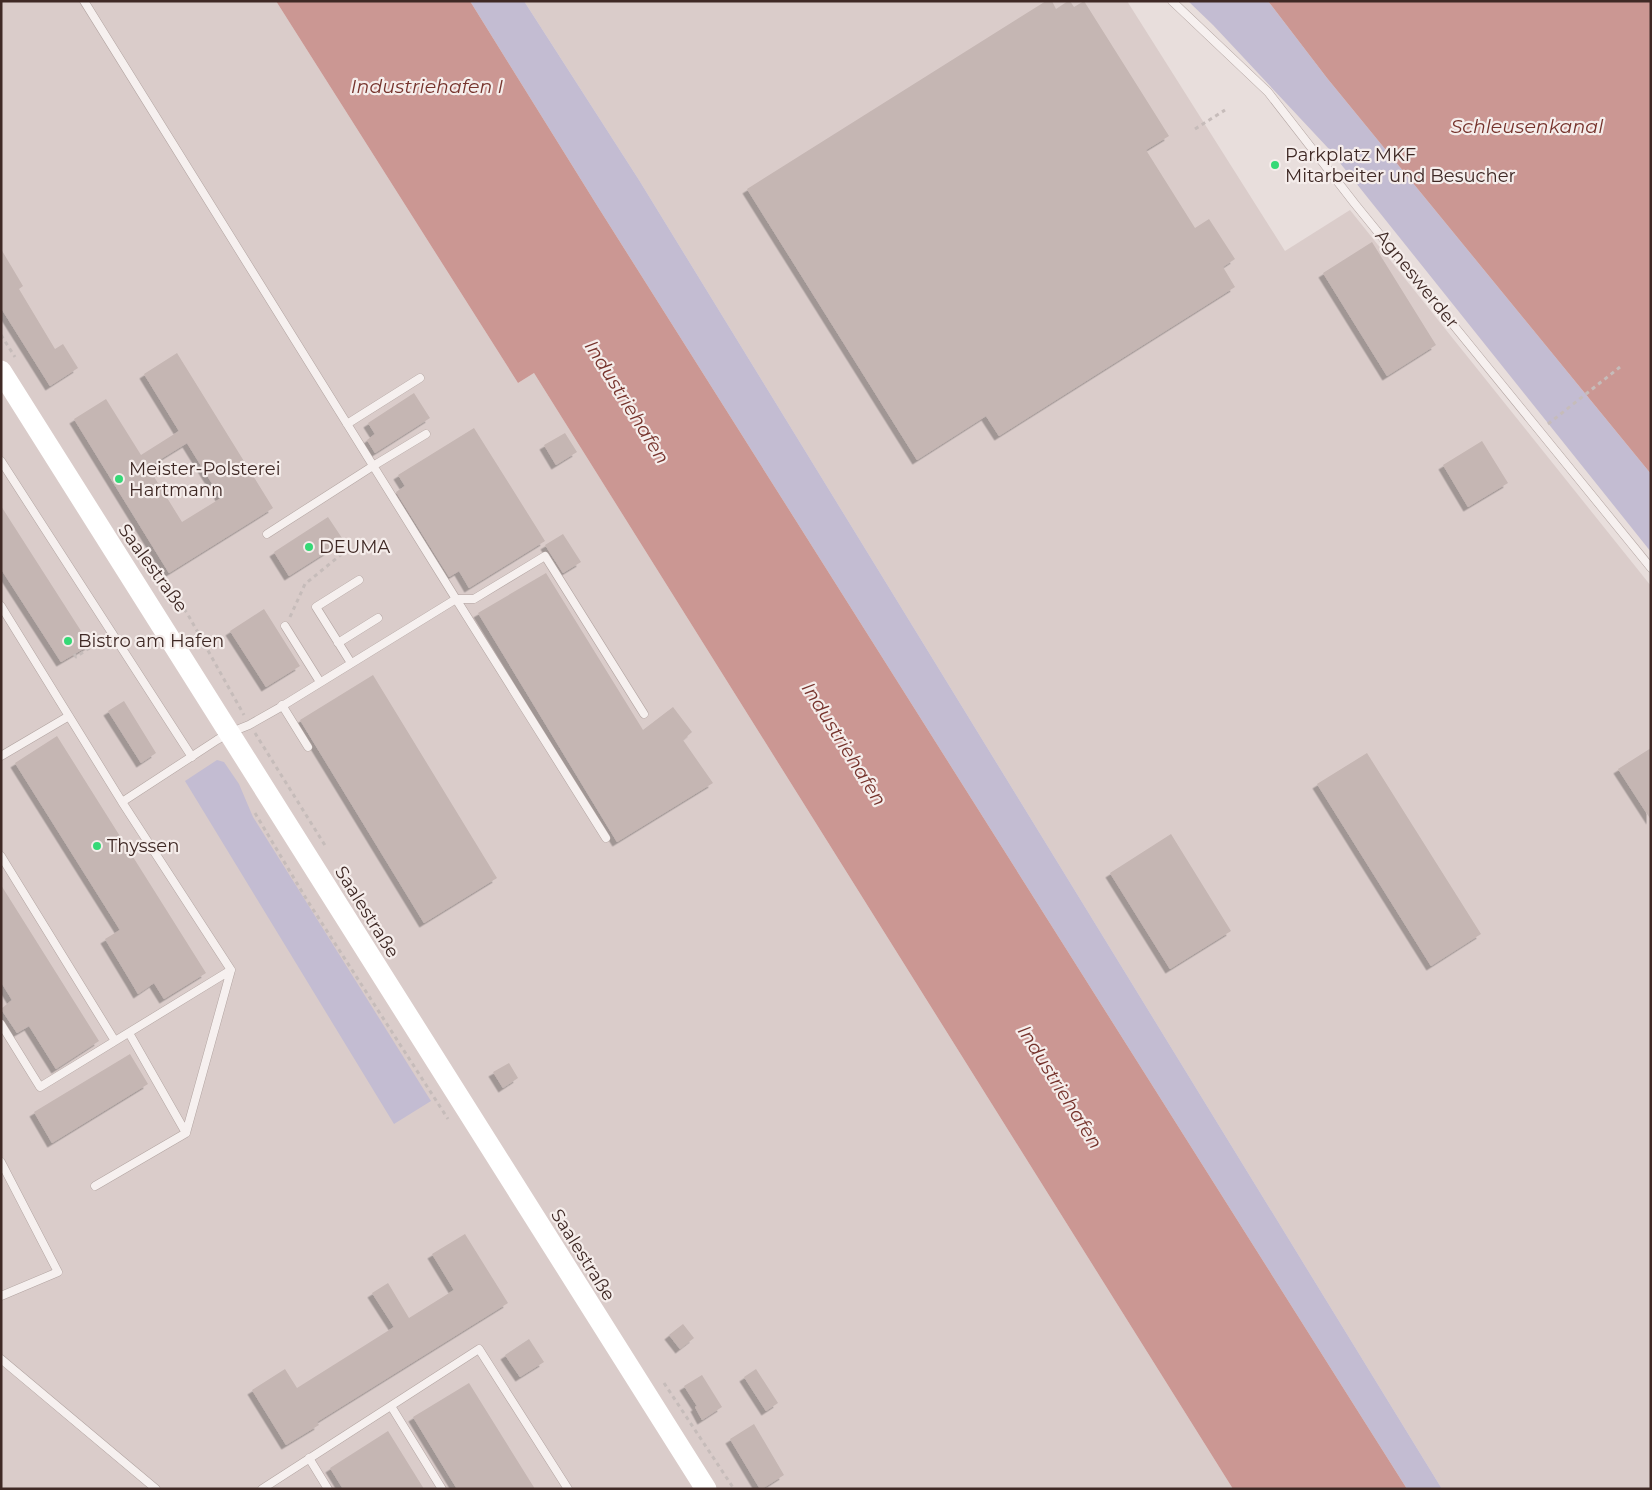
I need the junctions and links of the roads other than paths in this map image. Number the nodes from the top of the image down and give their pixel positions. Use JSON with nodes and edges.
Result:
{"nodes":[{"id":1,"x":84,"y":1,"type":"edge"},
{"id":2,"x":1172,"y":1,"type":"edge"},
{"id":3,"x":9,"y":365,"type":"edge"},
{"id":4,"x":420,"y":378,"type":"dead end"},
{"id":5,"x":348,"y":424,"type":"junction"},
{"id":6,"x":426,"y":434,"type":"dead end"},
{"id":7,"x":1,"y":461,"type":"edge"},
{"id":8,"x":373,"y":466,"type":"junction"},
{"id":9,"x":267,"y":534,"type":"dead end"},
{"id":10,"x":1651,"y":568,"type":"edge"},
{"id":11,"x":359,"y":580,"type":"dead end"},
{"id":12,"x":456,"y":598,"type":"junction"},
{"id":13,"x":1,"y":606,"type":"edge"},
{"id":14,"x":378,"y":618,"type":"dead end"},
{"id":15,"x":286,"y":626,"type":"road end"},
{"id":16,"x":338,"y":643,"type":"junction"},
{"id":17,"x":351,"y":663,"type":"junction"},
{"id":18,"x":320,"y":682,"type":"junction"},
{"id":19,"x":282,"y":705,"type":"junction"},
{"id":20,"x":644,"y":714,"type":"dead end"},
{"id":21,"x":69,"y":716,"type":"junction"},
{"id":22,"x":229,"y":733,"type":"junction"},
{"id":23,"x":308,"y":747,"type":"dead end"},
{"id":24,"x":1,"y":756,"type":"edge"},
{"id":25,"x":192,"y":757,"type":"junction"},
{"id":26,"x":122,"y":802,"type":"junction"},
{"id":27,"x":606,"y":838,"type":"dead end"},
{"id":28,"x":1,"y":856,"type":"edge"},
{"id":29,"x":231,"y":970,"type":"junction"},
{"id":30,"x":1,"y":1024,"type":"edge"},
{"id":31,"x":129,"y":1033,"type":"junction"},
{"id":32,"x":115,"y":1041,"type":"junction"},
{"id":33,"x":186,"y":1133,"type":"junction"},
{"id":34,"x":1,"y":1162,"type":"edge"},
{"id":35,"x":95,"y":1186,"type":"dead end"},
{"id":36,"x":1,"y":1296,"type":"edge"},
{"id":37,"x":1,"y":1359,"type":"edge"},
{"id":38,"x":391,"y":1406,"type":"junction"},
{"id":39,"x":309,"y":1458,"type":"junction"},
{"id":40,"x":156,"y":1489,"type":"edge"},
{"id":41,"x":262,"y":1489,"type":"edge"},
{"id":42,"x":328,"y":1489,"type":"edge"},
{"id":43,"x":442,"y":1489,"type":"edge"},
{"id":44,"x":568,"y":1489,"type":"edge"},
{"id":45,"x":706,"y":1489,"type":"edge"}],
"edges":[{"from":1,"to":5,"type":"lane"},
{"from":2,"to":10,"type":"lane","name":"Agneswerder"},
{"from":3,"to":22,"type":"main road","name":"Saalestraße"},
{"from":4,"to":5,"type":"lane"},
{"from":5,"to":8,"type":"lane"},
{"from":6,"to":8,"type":"lane"},
{"from":7,"to":25,"type":"lane"},
{"from":8,"to":9,"type":"lane"},
{"from":8,"to":12,"type":"lane"},
{"from":11,"to":16,"type":"lane"},
{"from":12,"to":17,"type":"lane"},
{"from":12,"to":20,"type":"lane"},
{"from":12,"to":27,"type":"lane"},
{"from":13,"to":21,"type":"lane"},
{"from":14,"to":16,"type":"lane"},
{"from":15,"to":18,"type":"lane"},
{"from":16,"to":17,"type":"lane"},
{"from":17,"to":18,"type":"lane"},
{"from":18,"to":19,"type":"lane"},
{"from":19,"to":22,"type":"lane"},
{"from":19,"to":23,"type":"lane"},
{"from":21,"to":24,"type":"lane"},
{"from":21,"to":26,"type":"lane"},
{"from":22,"to":25,"type":"lane"},
{"from":22,"to":45,"type":"main road","name":"Saalestraße"},
{"from":25,"to":26,"type":"lane"},
{"from":26,"to":29,"type":"lane"},
{"from":28,"to":32,"type":"lane"},
{"from":29,"to":31,"type":"lane"},
{"from":29,"to":33,"type":"lane"},
{"from":30,"to":32,"type":"lane"},
{"from":31,"to":32,"type":"lane"},
{"from":31,"to":33,"type":"lane"},
{"from":33,"to":35,"type":"lane"},
{"from":34,"to":36,"type":"lane"},
{"from":37,"to":40,"type":"lane"},
{"from":38,"to":39,"type":"lane"},
{"from":38,"to":43,"type":"lane"},
{"from":38,"to":44,"type":"lane"},
{"from":39,"to":41,"type":"lane"},
{"from":39,"to":42,"type":"lane"}]}
